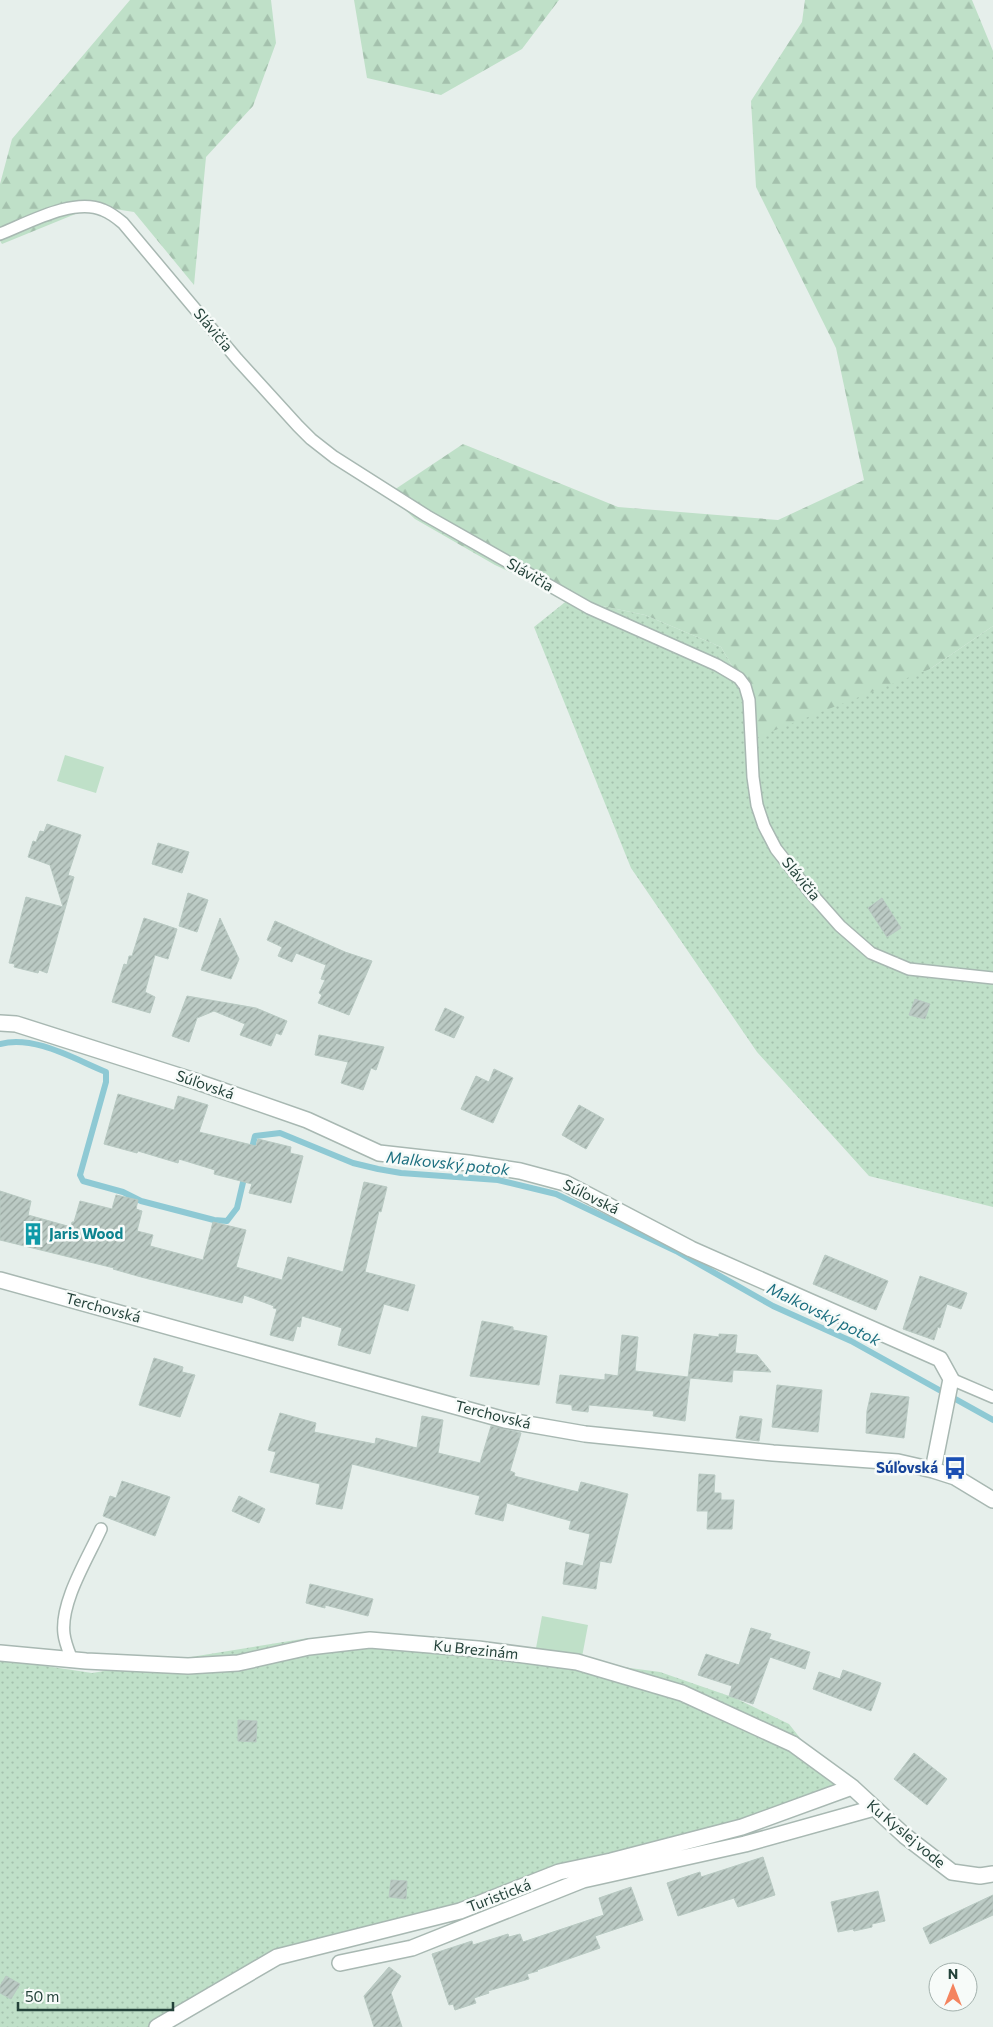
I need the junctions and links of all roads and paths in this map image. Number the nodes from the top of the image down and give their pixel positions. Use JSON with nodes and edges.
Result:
{"nodes":[{"id":1,"x":0,"y":234,"type":"edge"},
{"id":2,"x":993,"y":978,"type":"edge"},
{"id":3,"x":0,"y":1023,"type":"edge"},
{"id":4,"x":0,"y":1280,"type":"edge"},
{"id":5,"x":951,"y":1379,"type":"junction"},
{"id":6,"x":993,"y":1397,"type":"edge"},
{"id":7,"x":933,"y":1470,"type":"junction"},
{"id":8,"x":993,"y":1500,"type":"edge"},
{"id":9,"x":102,"y":1529,"type":"dead end"},
{"id":10,"x":0,"y":1653,"type":"edge"},
{"id":11,"x":72,"y":1660,"type":"junction"},
{"id":12,"x":852,"y":1788,"type":"junction"},
{"id":13,"x":874,"y":1808,"type":"junction"},
{"id":14,"x":993,"y":1874,"type":"edge"},
{"id":15,"x":340,"y":1963,"type":"dead end"},
{"id":16,"x":157,"y":2027,"type":"edge"}],
"edges":[{"from":1,"to":2,"type":"lane","name":"Slávičia"},
{"from":3,"to":5,"type":"street","name":"Súľovská"},
{"from":4,"to":7,"type":"street","name":"Terchovská"},
{"from":5,"to":6,"type":"lane"},
{"from":5,"to":7,"type":"street"},
{"from":7,"to":8,"type":"street","name":"Terchovská"},
{"from":9,"to":11,"type":"lane"},
{"from":10,"to":11,"type":"street","name":"Ku Brezinám"},
{"from":11,"to":12,"type":"street","name":"Ku Brezinám"},
{"from":12,"to":13,"type":"street","name":"Ku Kyslej vode"},
{"from":12,"to":16,"type":"street","name":"Turistická"},
{"from":13,"to":14,"type":"street","name":"Ku Kyslej vode"},
{"from":13,"to":15,"type":"street","name":"Turistická"}]}
